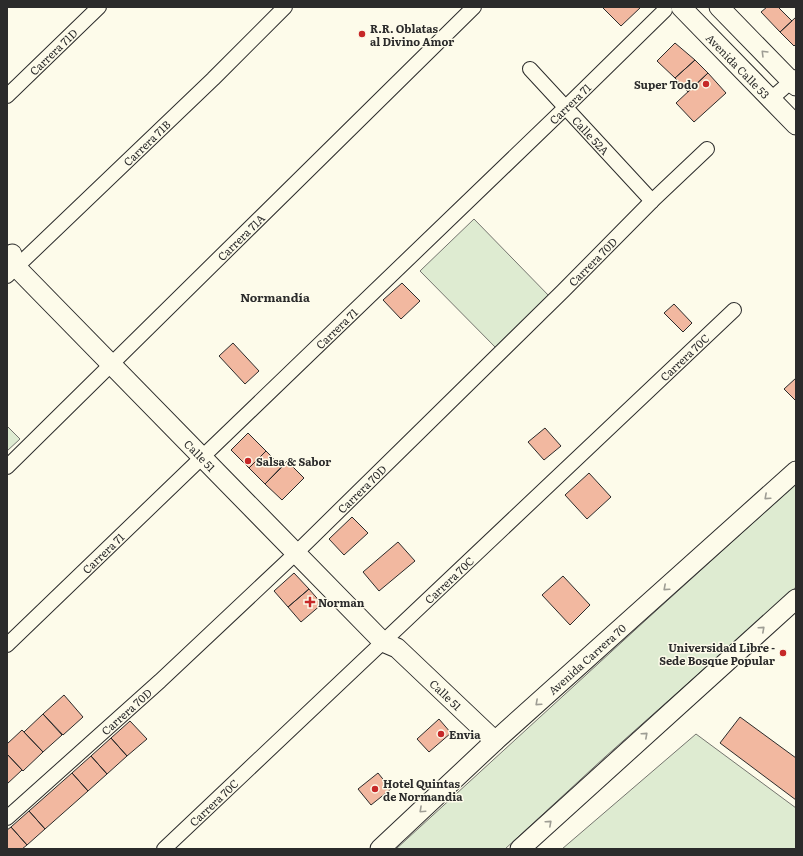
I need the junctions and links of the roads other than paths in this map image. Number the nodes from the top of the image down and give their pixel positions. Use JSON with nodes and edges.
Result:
{"nodes":[{"id":1,"x":99,"y":7,"type":"edge"},
{"id":2,"x":285,"y":7,"type":"edge"},
{"id":3,"x":719,"y":7,"type":"edge"},
{"id":4,"x":673,"y":9,"type":"edge"},
{"id":5,"x":467,"y":10,"type":"edge"},
{"id":6,"x":530,"y":69,"type":"dead end"},
{"id":7,"x":794,"y":81,"type":"edge"},
{"id":8,"x":7,"y":96,"type":"edge"},
{"id":9,"x":772,"y":99,"type":"junction"},
{"id":10,"x":566,"y":107,"type":"junction"},
{"id":11,"x":796,"y":125,"type":"edge"},
{"id":12,"x":707,"y":149,"type":"dead end"},
{"id":13,"x":652,"y":201,"type":"junction"},
{"id":14,"x":13,"y":261,"type":"edge"},
{"id":15,"x":734,"y":310,"type":"dead end"},
{"id":16,"x":115,"y":361,"type":"junction"},
{"id":17,"x":206,"y":454,"type":"junction"},
{"id":18,"x":7,"y":467,"type":"edge"},
{"id":19,"x":796,"y":471,"type":"edge"},
{"id":20,"x":300,"y":549,"type":"junction"},
{"id":21,"x":796,"y":599,"type":"edge"},
{"id":22,"x":390,"y":642,"type":"junction"},
{"id":23,"x":7,"y":645,"type":"edge"},
{"id":24,"x":495,"y":741,"type":"junction"},
{"id":25,"x":7,"y":818,"type":"edge"},
{"id":26,"x":164,"y":849,"type":"edge"},
{"id":27,"x":380,"y":849,"type":"edge"},
{"id":28,"x":520,"y":849,"type":"edge"}],
"edges":[{"from":1,"to":8,"type":"street","name":"Carrera 71D"},
{"from":2,"to":14,"type":"street","name":"Carrera 71B"},
{"from":7,"to":3,"type":"main road","one_way":true},
{"from":4,"to":9,"type":"main road","name":"Avenida Calle 53"},
{"from":4,"to":10,"type":"street","name":"Carrera 71"},
{"from":5,"to":16,"type":"street","name":"Carrera 71A"},
{"from":6,"to":10,"type":"street","name":"Calle 52A"},
{"from":7,"to":9,"type":"street"},
{"from":9,"to":11,"type":"main road","name":"Avenida Calle 53"},
{"from":10,"to":13,"type":"street","name":"Calle 52A"},
{"from":10,"to":17,"type":"street","name":"Carrera 71"},
{"from":12,"to":13,"type":"street","name":"Carrera 70D"},
{"from":13,"to":20,"type":"street","name":"Carrera 70D"},
{"from":14,"to":16,"type":"main road","name":"Calle 51"},
{"from":15,"to":22,"type":"street","name":"Carrera 70C"},
{"from":16,"to":17,"type":"main road","name":"Calle 51"},
{"from":16,"to":18,"type":"street","name":"Carrera 71A"},
{"from":17,"to":20,"type":"main road","name":"Calle 51"},
{"from":17,"to":23,"type":"street","name":"Carrera 71"},
{"from":19,"to":24,"type":"main road","name":"Avenida Carrera 70","one_way":true},
{"from":20,"to":22,"type":"main road","name":"Calle 51"},
{"from":20,"to":25,"type":"street","name":"Carrera 70D"},
{"from":28,"to":21,"type":"main road","one_way":true},
{"from":22,"to":24,"type":"main road","name":"Calle 51"},
{"from":22,"to":26,"type":"street","name":"Carrera 70C"},
{"from":24,"to":27,"type":"main road","name":"Avenida Carrera 70","one_way":true}]}
